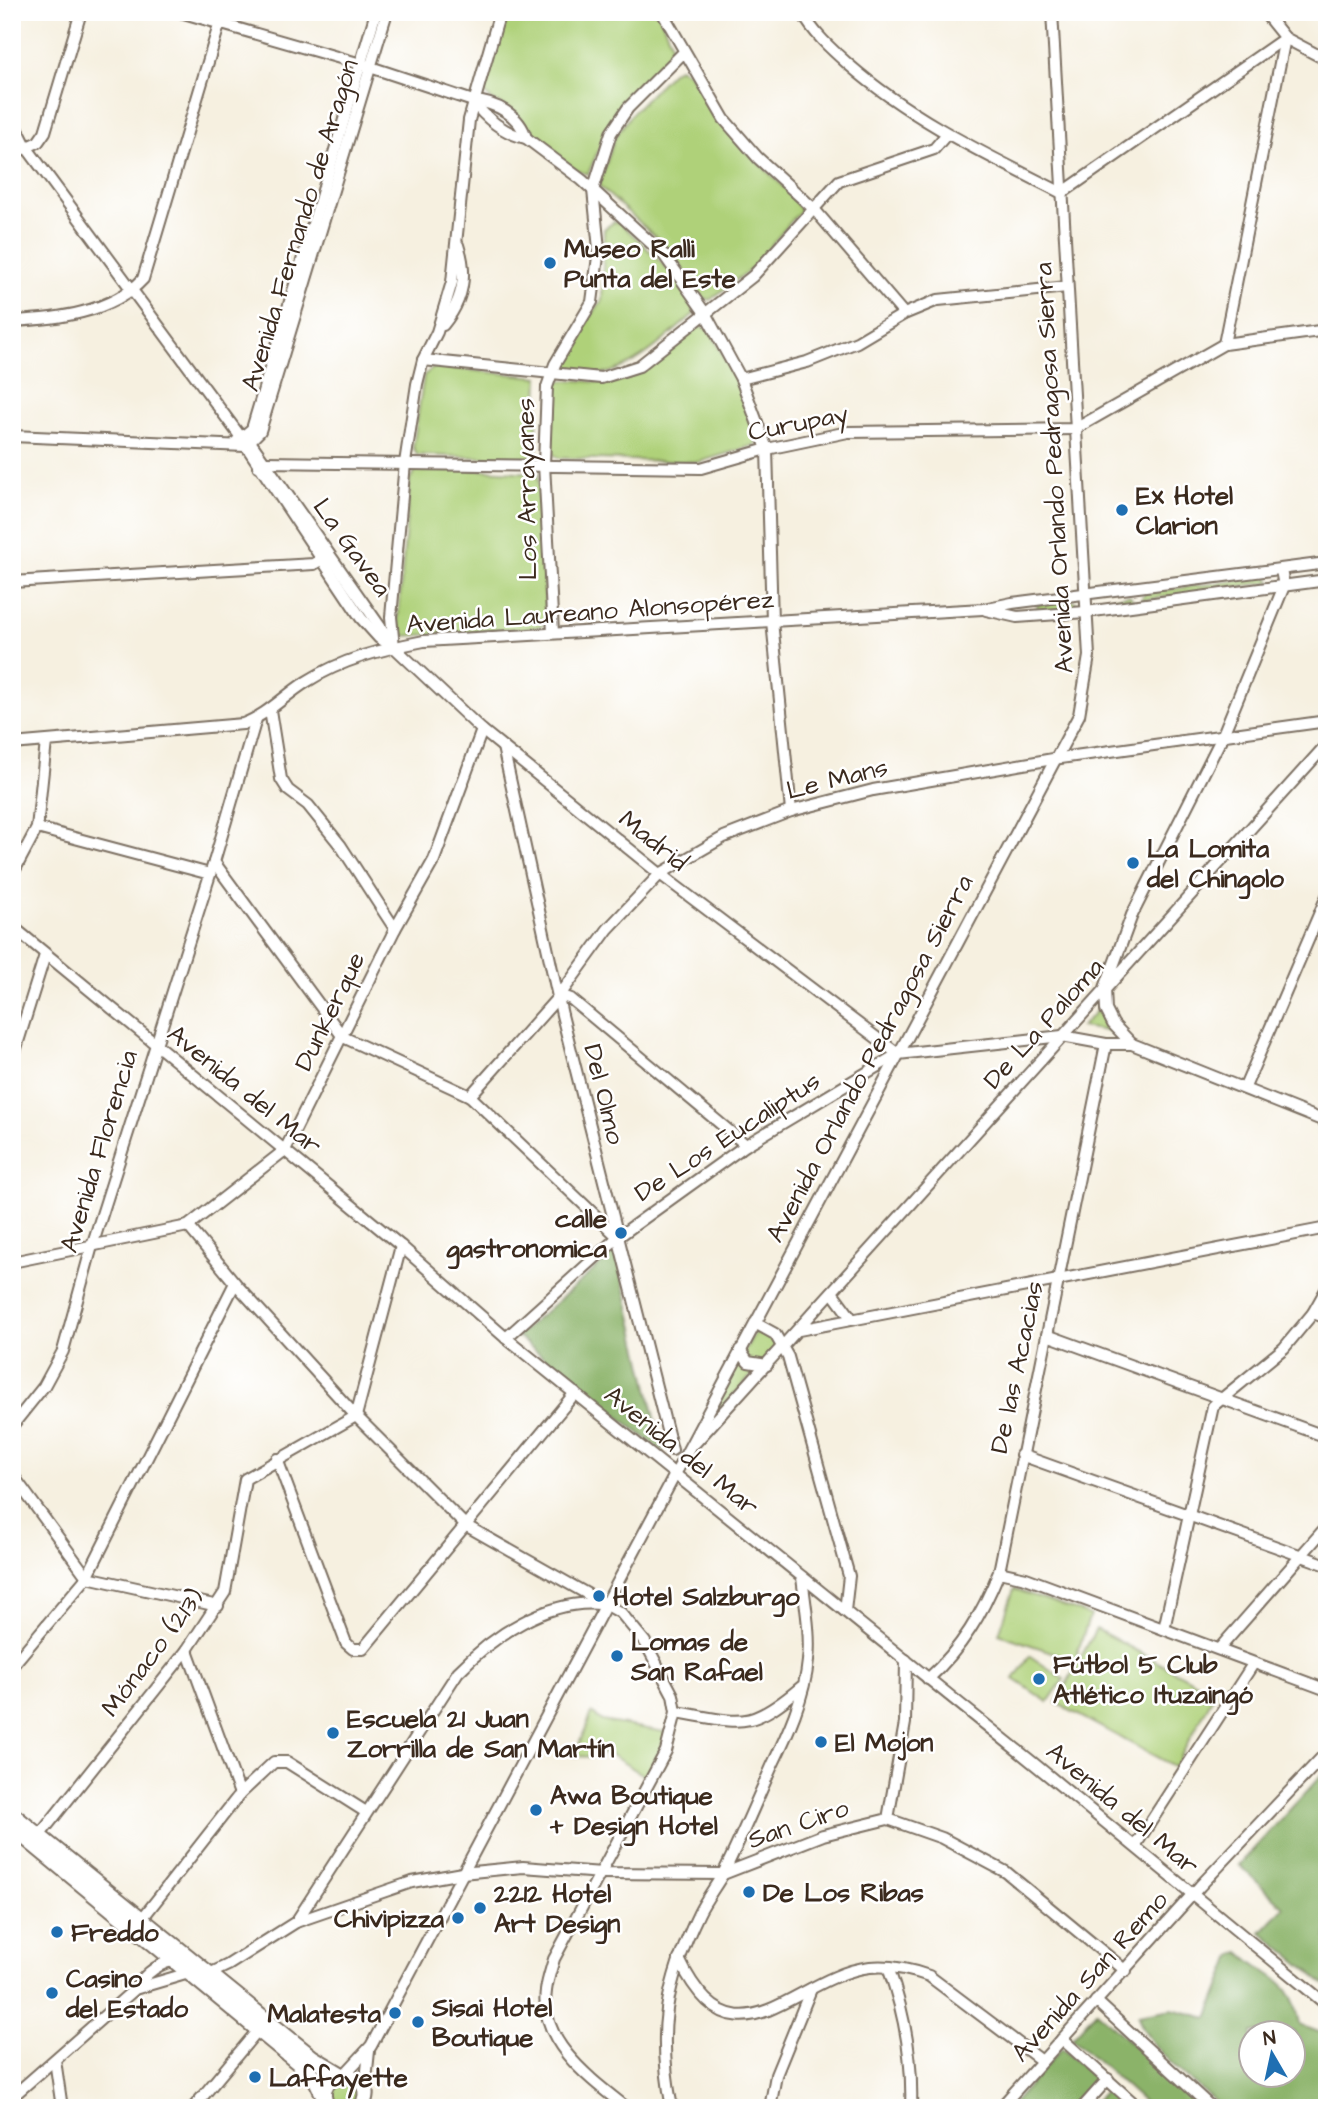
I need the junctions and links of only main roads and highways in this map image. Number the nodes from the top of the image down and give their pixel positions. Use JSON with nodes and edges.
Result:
{"nodes":[{"id":1,"x":12,"y":1814,"type":"edge"},
{"id":2,"x":12,"y":1828,"type":"edge"},
{"id":3,"x":343,"y":2075,"type":"junction"},
{"id":4,"x":364,"y":2097,"type":"edge"},
{"id":5,"x":326,"y":2104,"type":"edge"},
{"id":6,"x":373,"y":2108,"type":"edge"}],
"edges":[{"from":1,"to":3,"type":"main road"},
{"from":2,"to":5,"type":"main road"},
{"from":3,"to":4,"type":"main road"},
{"from":3,"to":5,"type":"main road"},
{"from":4,"to":6,"type":"main road"}]}
